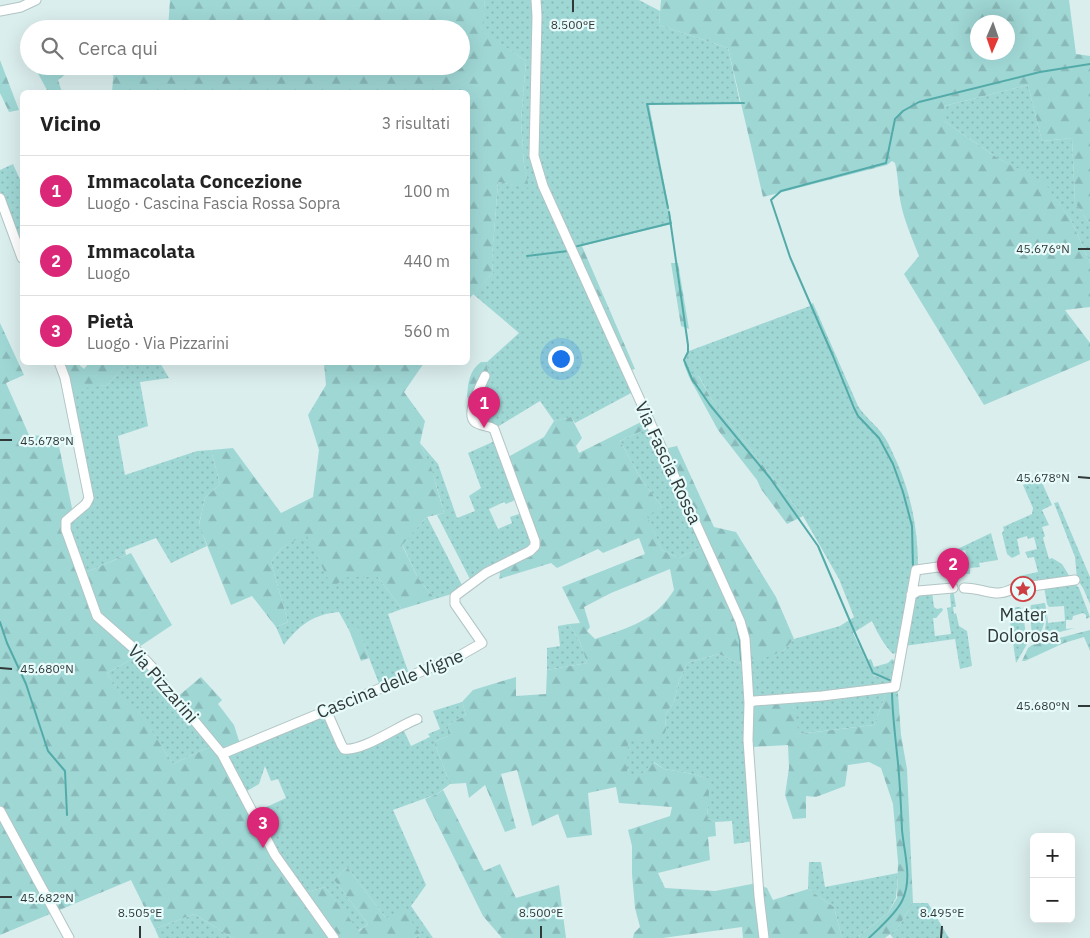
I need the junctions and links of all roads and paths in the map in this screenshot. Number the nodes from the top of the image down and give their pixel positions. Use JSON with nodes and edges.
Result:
{"nodes":[{"id":1,"x":36,"y":0,"type":"edge"},
{"id":2,"x":536,"y":0,"type":"edge"},
{"id":3,"x":0,"y":11,"type":"edge"},
{"id":4,"x":0,"y":198,"type":"edge"},
{"id":5,"x":20,"y":253,"type":"edge"},
{"id":6,"x":60,"y":365,"type":"edge"},
{"id":7,"x":485,"y":376,"type":"dead end"},
{"id":8,"x":960,"y":571,"type":"dead end"},
{"id":9,"x":1075,"y":580,"type":"dead end"},
{"id":10,"x":953,"y":588,"type":"dead end"},
{"id":11,"x":964,"y":588,"type":"dead end"},
{"id":12,"x":911,"y":595,"type":"junction"},
{"id":13,"x":749,"y":703,"type":"junction"},
{"id":14,"x":326,"y":710,"type":"junction"},
{"id":15,"x":417,"y":719,"type":"dead end"},
{"id":16,"x":222,"y":754,"type":"junction"},
{"id":17,"x":0,"y":811,"type":"edge"},
{"id":18,"x":69,"y":938,"type":"edge"},
{"id":19,"x":334,"y":938,"type":"edge"},
{"id":20,"x":764,"y":938,"type":"edge"}],
"edges":[{"from":1,"to":3,"type":"street"},
{"from":2,"to":13,"type":"street","name":"Via Fascia Rossa"},
{"from":4,"to":5,"type":"street"},
{"from":6,"to":16,"type":"street","name":"Via Pizzarini"},
{"from":7,"to":14,"type":"street","name":"Cascina delle Vigne"},
{"from":8,"to":12,"type":"street"},
{"from":9,"to":11,"type":"street"},
{"from":10,"to":12,"type":"street"},
{"from":12,"to":13,"type":"street"},
{"from":13,"to":20,"type":"street","name":"Via Fascia Rossa"},
{"from":14,"to":15,"type":"street"},
{"from":14,"to":16,"type":"street","name":"Cascina delle Vigne"},
{"from":16,"to":19,"type":"street","name":"Via Pizzarini"},
{"from":17,"to":18,"type":"street"}]}
